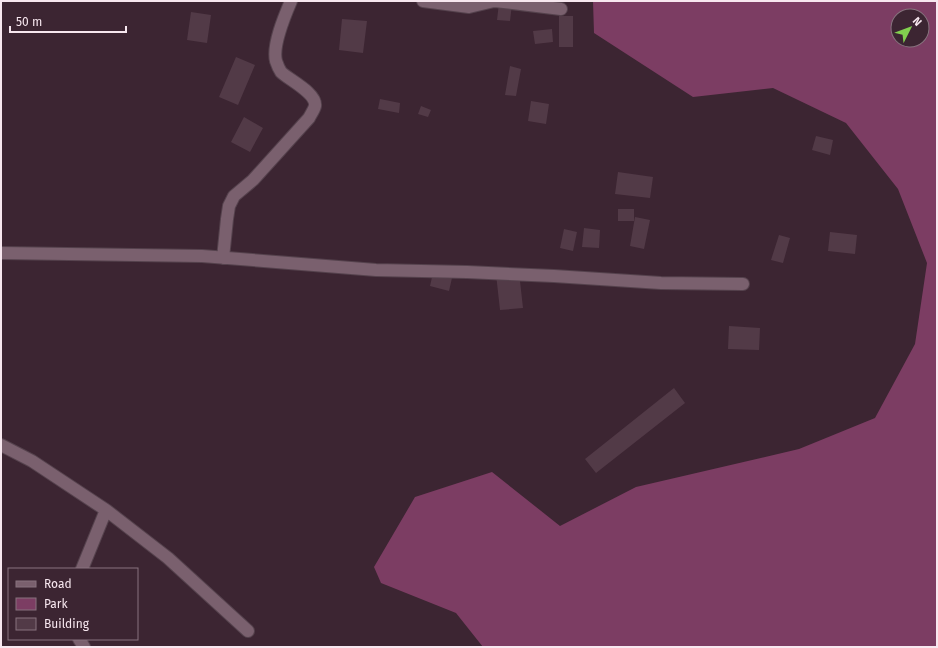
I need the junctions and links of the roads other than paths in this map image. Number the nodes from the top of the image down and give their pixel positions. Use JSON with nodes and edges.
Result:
{"nodes":[{"id":1,"x":291,"y":1,"type":"edge"},
{"id":2,"x":423,"y":1,"type":"edge"},
{"id":3,"x":494,"y":1,"type":"edge"},
{"id":4,"x":561,"y":10,"type":"dead end"},
{"id":5,"x":1,"y":253,"type":"edge"},
{"id":6,"x":223,"y":258,"type":"junction"},
{"id":7,"x":743,"y":284,"type":"dead end"},
{"id":8,"x":1,"y":445,"type":"edge"},
{"id":9,"x":106,"y":510,"type":"junction"},
{"id":10,"x":82,"y":568,"type":"edge"},
{"id":11,"x":248,"y":631,"type":"dead end"}],
"edges":[{"from":1,"to":6,"type":"street"},
{"from":2,"to":3,"type":"street"},
{"from":3,"to":4,"type":"street"},
{"from":5,"to":6,"type":"street"},
{"from":6,"to":7,"type":"street"},
{"from":8,"to":9,"type":"street"},
{"from":9,"to":10,"type":"street"},
{"from":9,"to":11,"type":"street"}]}
